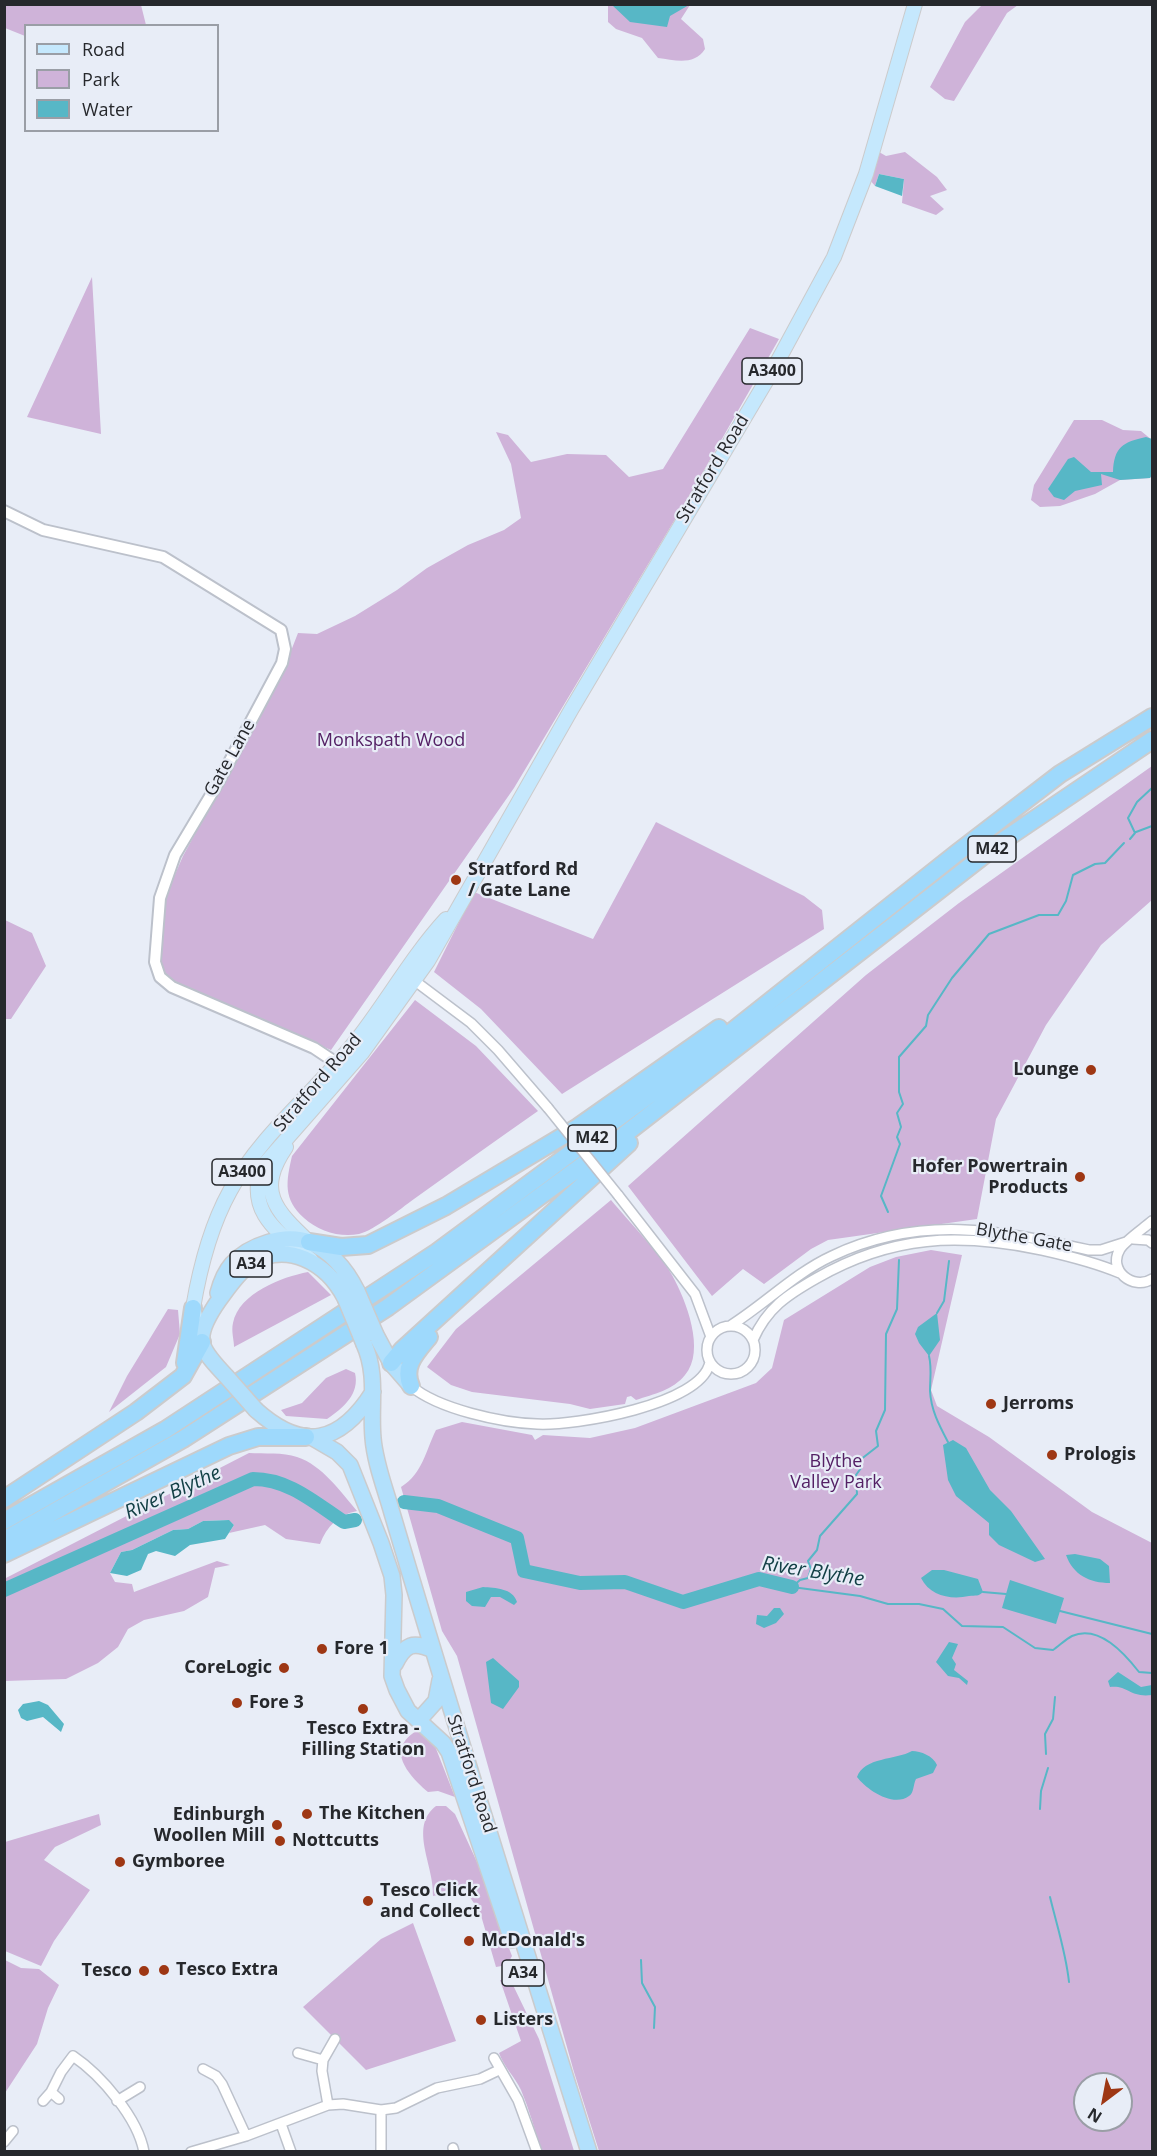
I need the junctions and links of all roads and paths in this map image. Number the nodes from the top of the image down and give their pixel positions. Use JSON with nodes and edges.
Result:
{"nodes":[{"id":1,"x":915,"y":4,"type":"edge"},
{"id":2,"x":4,"y":511,"type":"edge"},
{"id":3,"x":1152,"y":717,"type":"edge"},
{"id":4,"x":1152,"y":740,"type":"edge"},
{"id":5,"x":872,"y":921,"type":"junction"},
{"id":6,"x":409,"y":976,"type":"junction"},
{"id":7,"x":343,"y":1067,"type":"junction"},
{"id":8,"x":316,"y":1107,"type":"junction"},
{"id":9,"x":649,"y":1115,"type":"junction"},
{"id":10,"x":1152,"y":1221,"type":"edge"},
{"id":11,"x":287,"y":1240,"type":"junction"},
{"id":12,"x":1129,"y":1241,"type":"junction"},
{"id":13,"x":309,"y":1242,"type":"junction"},
{"id":14,"x":1152,"y":1243,"type":"edge"},
{"id":15,"x":312,"y":1261,"type":"junction"},
{"id":16,"x":1120,"y":1273,"type":"junction"},
{"id":17,"x":1152,"y":1279,"type":"edge"},
{"id":18,"x":351,"y":1294,"type":"junction"},
{"id":19,"x":458,"y":1301,"type":"junction"},
{"id":20,"x":193,"y":1308,"type":"junction"},
{"id":21,"x":211,"y":1312,"type":"junction"},
{"id":22,"x":730,"y":1326,"type":"junction"},
{"id":23,"x":711,"y":1336,"type":"junction"},
{"id":24,"x":202,"y":1340,"type":"junction"},
{"id":25,"x":370,"y":1340,"type":"junction"},
{"id":26,"x":753,"y":1340,"type":"junction"},
{"id":27,"x":710,"y":1362,"type":"junction"},
{"id":28,"x":391,"y":1363,"type":"junction"},
{"id":29,"x":174,"y":1382,"type":"junction"},
{"id":30,"x":411,"y":1386,"type":"junction"},
{"id":31,"x":374,"y":1390,"type":"junction"},
{"id":32,"x":310,"y":1437,"type":"junction"},
{"id":33,"x":4,"y":1499,"type":"edge"},
{"id":34,"x":4,"y":1521,"type":"edge"},
{"id":35,"x":4,"y":1540,"type":"edge"},
{"id":36,"x":4,"y":1554,"type":"edge"},
{"id":37,"x":433,"y":1650,"type":"junction"},
{"id":38,"x":393,"y":1670,"type":"junction"},
{"id":39,"x":440,"y":1677,"type":"junction"},
{"id":40,"x":419,"y":1720,"type":"junction"},
{"id":41,"x":335,"y":2039,"type":"dead end"},
{"id":42,"x":64,"y":2048,"type":"dead end"},
{"id":43,"x":298,"y":2053,"type":"dead end"},
{"id":44,"x":73,"y":2056,"type":"junction"},
{"id":45,"x":494,"y":2058,"type":"dead end"},
{"id":46,"x":323,"y":2060,"type":"junction"},
{"id":47,"x":224,"y":2067,"type":"dead end"},
{"id":48,"x":203,"y":2069,"type":"dead end"},
{"id":49,"x":499,"y":2070,"type":"junction"},
{"id":50,"x":216,"y":2076,"type":"junction"},
{"id":51,"x":140,"y":2087,"type":"dead end"},
{"id":52,"x":51,"y":2092,"type":"junction"},
{"id":53,"x":59,"y":2099,"type":"dead end"},
{"id":54,"x":43,"y":2101,"type":"dead end"},
{"id":55,"x":117,"y":2101,"type":"junction"},
{"id":56,"x":328,"y":2105,"type":"junction"},
{"id":57,"x":381,"y":2110,"type":"junction"},
{"id":58,"x":281,"y":2124,"type":"junction"},
{"id":59,"x":13,"y":2131,"type":"dead end"},
{"id":60,"x":246,"y":2136,"type":"junction"},
{"id":61,"x":4,"y":2142,"type":"edge"},
{"id":62,"x":144,"y":2151,"type":"edge"},
{"id":63,"x":191,"y":2151,"type":"edge"},
{"id":64,"x":291,"y":2151,"type":"edge"},
{"id":65,"x":381,"y":2151,"type":"edge"},
{"id":66,"x":537,"y":2151,"type":"edge"},
{"id":67,"x":579,"y":2151,"type":"edge"},
{"id":68,"x":589,"y":2151,"type":"edge"}],
"edges":[{"from":1,"to":6,"type":"main road","name":"Stratford Road","number":"A3400"},
{"from":2,"to":7,"type":"street","name":"Gate Lane"},
{"from":3,"to":5,"type":"highway","number":"M42"},
{"from":4,"to":9,"type":"highway","number":"M42"},
{"from":5,"to":13,"type":"highway"},
{"from":5,"to":34,"type":"highway","number":"M42"},
{"from":6,"to":7,"type":"main road","name":"Stratford Road","number":"A3400"},
{"from":6,"to":23,"type":"street","bridge":true},
{"from":7,"to":8,"type":"main road","name":"Stratford Road","number":"A3400"},
{"from":7,"to":20,"type":"main road","name":"Stratford Road","number":"A3400"},
{"from":8,"to":11,"type":"main road","name":"Stratford Road","number":"A3400"},
{"from":8,"to":13,"type":"main road"},
{"from":9,"to":19,"type":"highway"},
{"from":9,"to":35,"type":"highway","number":"M42"},
{"from":10,"to":12,"type":"street"},
{"from":11,"to":13,"type":"highway"},
{"from":11,"to":15,"type":"main road","name":"Stratford Road","number":"A3400"},
{"from":11,"to":21,"type":"highway"},
{"from":12,"to":14,"type":"street"},
{"from":12,"to":16,"type":"street"},
{"from":12,"to":22,"type":"street","name":"Blythe Gate"},
{"from":13,"to":18,"type":"highway"},
{"from":15,"to":18,"type":"highway","number":"A34"},
{"from":15,"to":21,"type":"highway","number":"A34"},
{"from":16,"to":17,"type":"street","name":"Blythe Gate"},
{"from":16,"to":26,"type":"street","name":"Blythe Gate"},
{"from":18,"to":25,"type":"highway","bridge":true},
{"from":19,"to":28,"type":"highway"},
{"from":19,"to":30,"type":"highway"},
{"from":20,"to":24,"type":"main road","name":"Stratford Road"},
{"from":20,"to":29,"type":"highway"},
{"from":21,"to":24,"type":"highway","number":"A34"},
{"from":22,"to":23,"type":"street"},
{"from":22,"to":26,"type":"street"},
{"from":23,"to":27,"type":"street"},
{"from":24,"to":29,"type":"highway"},
{"from":24,"to":32,"type":"highway","number":"A34","bridge":true},
{"from":25,"to":28,"type":"highway"},
{"from":25,"to":31,"type":"highway","number":"A34"},
{"from":26,"to":27,"type":"street"},
{"from":27,"to":30,"type":"street"},
{"from":28,"to":30,"type":"highway"},
{"from":28,"to":31,"type":"highway"},
{"from":29,"to":33,"type":"highway"},
{"from":31,"to":32,"type":"highway"},
{"from":31,"to":37,"type":"highway","name":"Stratford Road","number":"A34"},
{"from":32,"to":36,"type":"highway"},
{"from":32,"to":38,"type":"highway","name":"Stratford Road","number":"A34"},
{"from":37,"to":38,"type":"highway"},
{"from":37,"to":39,"type":"highway","name":"Stratford Road","number":"A34"},
{"from":38,"to":40,"type":"highway","name":"Stratford Road","number":"A34"},
{"from":39,"to":40,"type":"highway","number":"A34"},
{"from":39,"to":68,"type":"highway","name":"Stratford Road","number":"A34"},
{"from":40,"to":67,"type":"highway","name":"Stratford Road","number":"A34"},
{"from":41,"to":46,"type":"street"},
{"from":42,"to":44,"type":"street"},
{"from":43,"to":46,"type":"street"},
{"from":44,"to":52,"type":"street"},
{"from":44,"to":55,"type":"street"},
{"from":45,"to":49,"type":"street"},
{"from":46,"to":56,"type":"street"},
{"from":47,"to":50,"type":"street"},
{"from":48,"to":50,"type":"street"},
{"from":49,"to":57,"type":"street"},
{"from":49,"to":66,"type":"street"},
{"from":50,"to":60,"type":"street"},
{"from":51,"to":55,"type":"street"},
{"from":52,"to":53,"type":"street"},
{"from":52,"to":54,"type":"street"},
{"from":55,"to":62,"type":"street"},
{"from":56,"to":57,"type":"street"},
{"from":56,"to":58,"type":"street"},
{"from":57,"to":65,"type":"street"},
{"from":58,"to":60,"type":"street"},
{"from":58,"to":64,"type":"street"},
{"from":59,"to":61,"type":"street"},
{"from":60,"to":63,"type":"street"}]}
